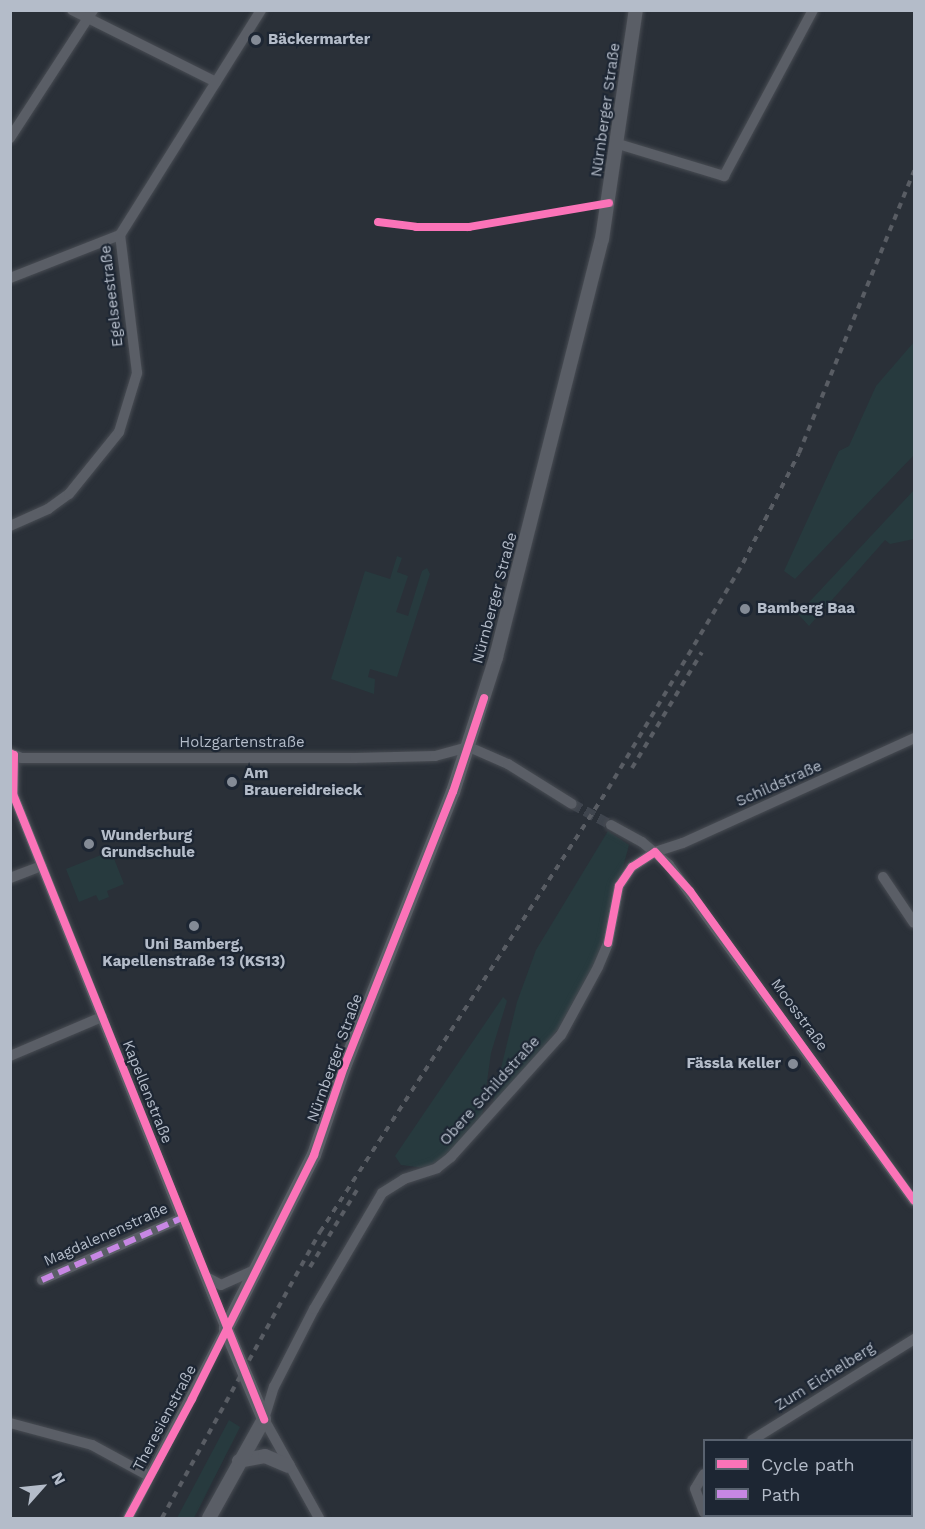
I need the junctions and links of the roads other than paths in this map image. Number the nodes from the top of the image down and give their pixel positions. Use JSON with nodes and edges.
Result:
{"nodes":[{"id":1,"x":72,"y":10,"type":"edge"},
{"id":2,"x":261,"y":10,"type":"edge"},
{"id":3,"x":636,"y":10,"type":"edge"},
{"id":4,"x":813,"y":10,"type":"edge"},
{"id":5,"x":90,"y":15,"type":"edge"},
{"id":6,"x":216,"y":82,"type":"junction"},
{"id":7,"x":10,"y":138,"type":"edge"},
{"id":8,"x":618,"y":144,"type":"junction"},
{"id":9,"x":120,"y":235,"type":"junction"},
{"id":10,"x":10,"y":278,"type":"edge"},
{"id":11,"x":10,"y":526,"type":"edge"},
{"id":12,"x":915,"y":738,"type":"edge"},
{"id":13,"x":469,"y":747,"type":"junction"},
{"id":14,"x":12,"y":754,"type":"edge"},
{"id":15,"x":572,"y":804,"type":"tunnel mouth"},
{"id":16,"x":611,"y":825,"type":"tunnel mouth"},
{"id":17,"x":655,"y":852,"type":"junction"},
{"id":18,"x":42,"y":866,"type":"junction"},
{"id":19,"x":883,"y":877,"type":"dead end"},
{"id":20,"x":10,"y":878,"type":"edge"},
{"id":21,"x":915,"y":923,"type":"edge"},
{"id":22,"x":102,"y":1017,"type":"junction"},
{"id":23,"x":10,"y":1056,"type":"edge"},
{"id":24,"x":915,"y":1201,"type":"edge"},
{"id":25,"x":182,"y":1218,"type":"junction"},
{"id":26,"x":257,"y":1269,"type":"junction"},
{"id":27,"x":206,"y":1277,"type":"junction"},
{"id":28,"x":42,"y":1281,"type":"dead end"},
{"id":29,"x":226,"y":1329,"type":"junction"},
{"id":30,"x":915,"y":1339,"type":"edge"},
{"id":31,"x":264,"y":1419,"type":"junction"},
{"id":32,"x":10,"y":1423,"type":"edge"},
{"id":33,"x":754,"y":1439,"type":"edge"},
{"id":34,"x":239,"y":1461,"type":"junction"},
{"id":35,"x":288,"y":1466,"type":"junction"},
{"id":36,"x":149,"y":1476,"type":"junction"},
{"id":37,"x":701,"y":1477,"type":"edge"},
{"id":38,"x":703,"y":1509,"type":"edge"},
{"id":39,"x":128,"y":1518,"type":"edge"},
{"id":40,"x":209,"y":1518,"type":"edge"},
{"id":41,"x":319,"y":1518,"type":"edge"}],
"edges":[{"from":1,"to":5,"type":"street"},
{"from":2,"to":6,"type":"street","name":"Egelseestraße"},
{"from":3,"to":8,"type":"street","name":"Nürnberger Straße"},
{"from":4,"to":8,"type":"street"},
{"from":5,"to":6,"type":"street"},
{"from":5,"to":7,"type":"street"},
{"from":6,"to":9,"type":"street","name":"Egelseestraße"},
{"from":8,"to":13,"type":"street","name":"Nürnberger Straße"},
{"from":9,"to":10,"type":"street"},
{"from":9,"to":11,"type":"street","name":"Egelseestraße"},
{"from":12,"to":17,"type":"street","name":"Schildstraße"},
{"from":13,"to":14,"type":"street","name":"Holzgartenstraße"},
{"from":13,"to":15,"type":"street"},
{"from":13,"to":26,"type":"street","name":"Nürnberger Straße"},
{"from":14,"to":18,"type":"street","name":"Kapellenstraße"},
{"from":16,"to":17,"type":"street","name":"Moosstraße"},
{"from":17,"to":24,"type":"street","name":"Moosstraße"},
{"from":17,"to":31,"type":"street","name":"Obere Schildstraße"},
{"from":18,"to":20,"type":"street"},
{"from":18,"to":22,"type":"street","name":"Kapellenstraße"},
{"from":19,"to":21,"type":"street"},
{"from":22,"to":23,"type":"street"},
{"from":22,"to":25,"type":"street","name":"Kapellenstraße"},
{"from":25,"to":27,"type":"street","name":"Kapellenstraße"},
{"from":25,"to":28,"type":"street","name":"Magdalenenstraße"},
{"from":26,"to":27,"type":"street"},
{"from":26,"to":29,"type":"street","name":"Nürnberger Straße"},
{"from":27,"to":29,"type":"street","name":"Kapellenstraße"},
{"from":29,"to":31,"type":"street"},
{"from":29,"to":36,"type":"street","name":"Theresienstraße"},
{"from":30,"to":33,"type":"street","name":"Zum Eichelberg"},
{"from":31,"to":34,"type":"street"},
{"from":31,"to":35,"type":"street"},
{"from":32,"to":36,"type":"street"},
{"from":34,"to":35,"type":"street"},
{"from":34,"to":40,"type":"street"},
{"from":35,"to":41,"type":"street"},
{"from":36,"to":39,"type":"street","name":"Theresienstraße"},
{"from":37,"to":38,"type":"street"}]}
